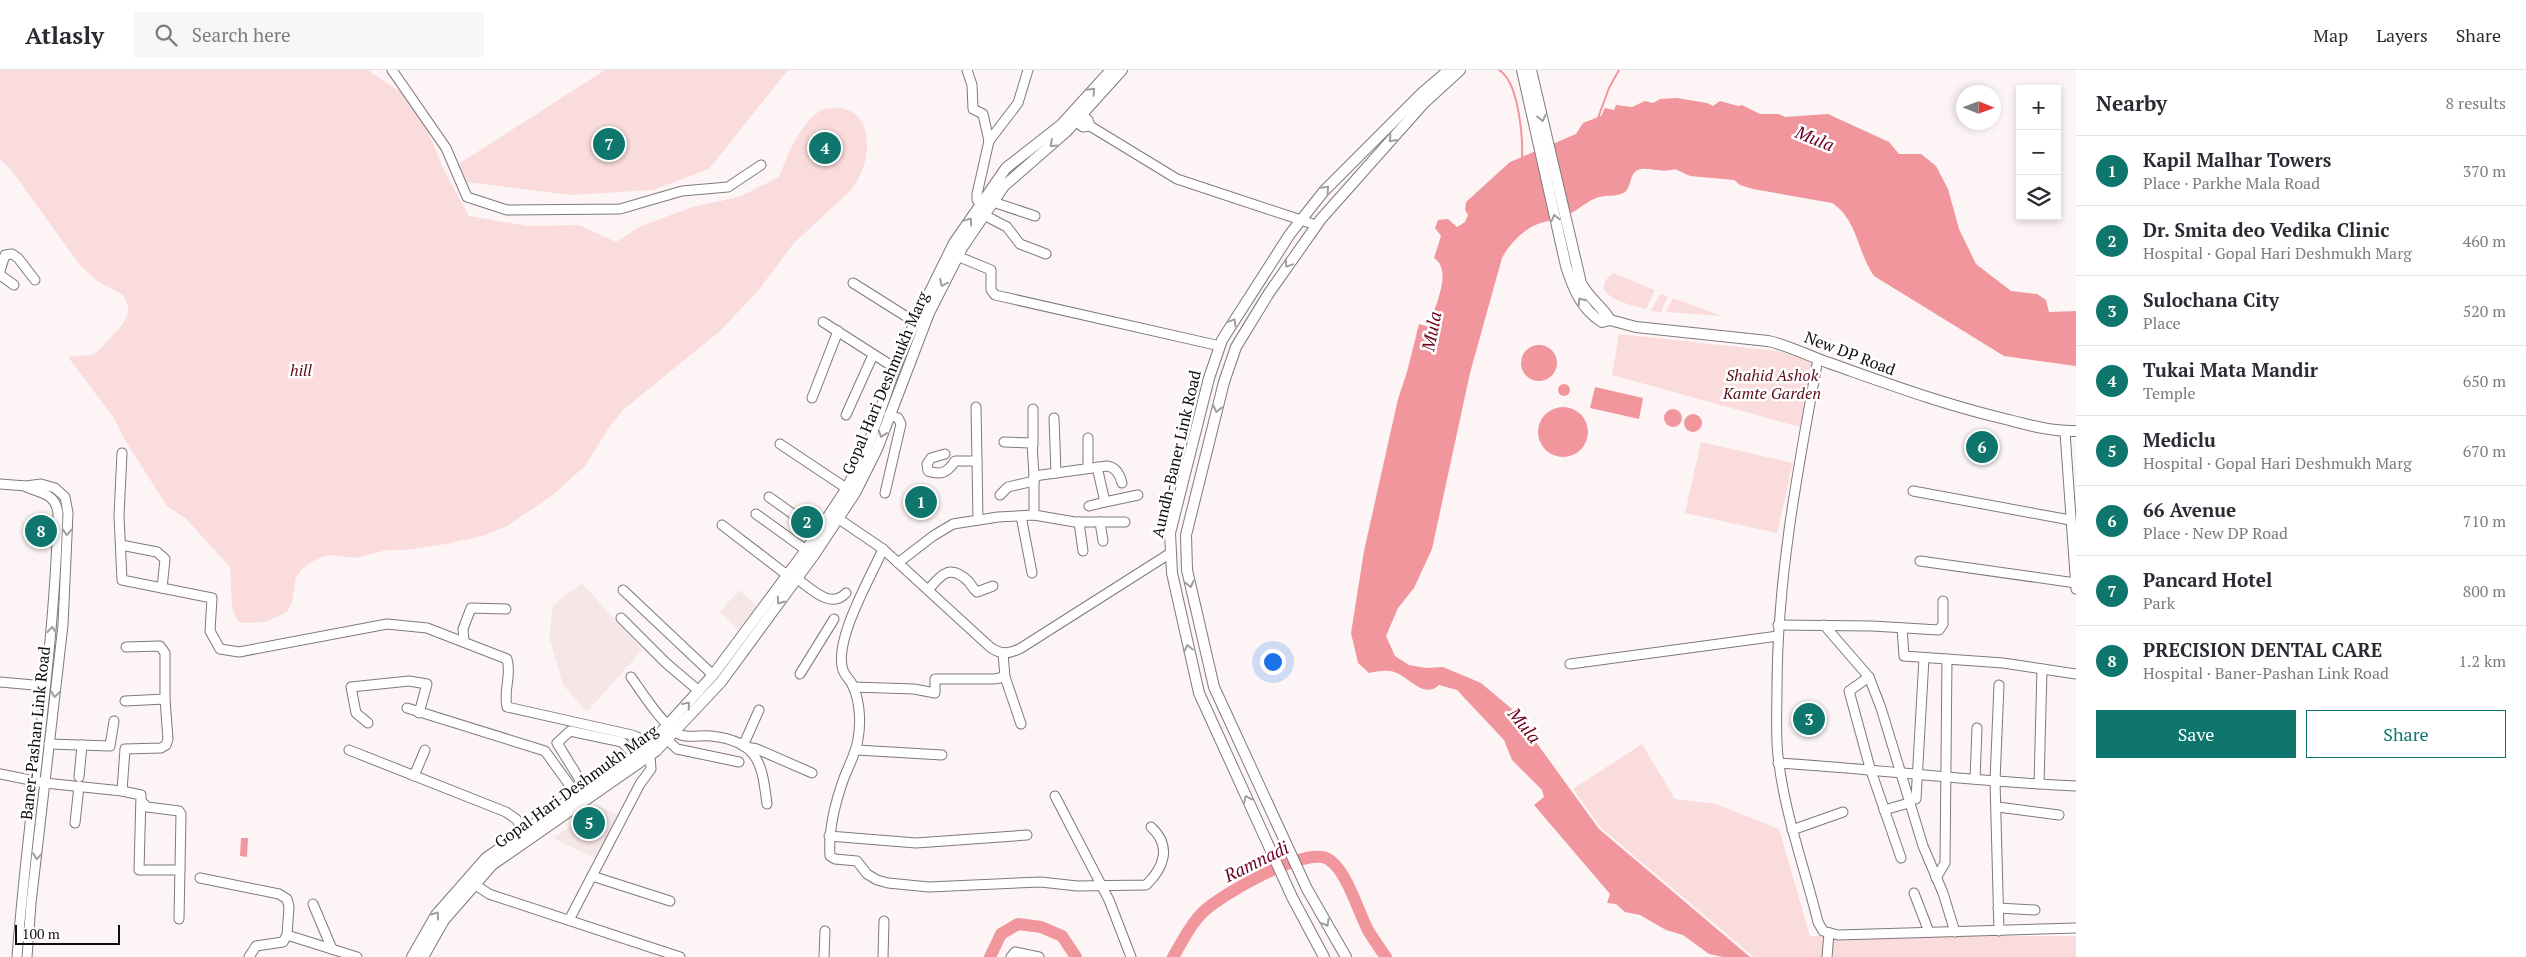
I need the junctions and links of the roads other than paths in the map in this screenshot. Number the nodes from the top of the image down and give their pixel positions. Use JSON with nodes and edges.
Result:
{"nodes":[{"id":1,"x":392,"y":70,"type":"edge"},
{"id":2,"x":967,"y":70,"type":"edge"},
{"id":3,"x":1028,"y":70,"type":"edge"},
{"id":4,"x":1111,"y":70,"type":"edge"},
{"id":5,"x":1122,"y":70,"type":"edge"},
{"id":6,"x":1522,"y":70,"type":"edge"},
{"id":7,"x":1531,"y":70,"type":"edge"},
{"id":8,"x":1455,"y":71,"type":"edge"},
{"id":9,"x":1076,"y":116,"type":"junction"},
{"id":10,"x":988,"y":141,"type":"junction"},
{"id":11,"x":761,"y":165,"type":"dead end"},
{"id":12,"x":987,"y":207,"type":"junction"},
{"id":13,"x":1035,"y":216,"type":"dead end"},
{"id":14,"x":1300,"y":220,"type":"junction"},
{"id":15,"x":1316,"y":225,"type":"junction"},
{"id":16,"x":1046,"y":254,"type":"dead end"},
{"id":17,"x":958,"y":256,"type":"junction"},
{"id":18,"x":1570,"y":265,"type":"junction"},
{"id":19,"x":0,"y":273,"type":"edge"},
{"id":20,"x":35,"y":280,"type":"dead end"},
{"id":21,"x":853,"y":283,"type":"dead end"},
{"id":22,"x":14,"y":285,"type":"dead end"},
{"id":23,"x":823,"y":322,"type":"dead end"},
{"id":24,"x":914,"y":322,"type":"junction"},
{"id":25,"x":838,"y":331,"type":"junction"},
{"id":26,"x":1220,"y":346,"type":"junction"},
{"id":27,"x":873,"y":355,"type":"junction"},
{"id":28,"x":1818,"y":359,"type":"junction"},
{"id":29,"x":895,"y":368,"type":"junction"},
{"id":30,"x":812,"y":398,"type":"dead end"},
{"id":31,"x":976,"y":406,"type":"dead end"},
{"id":32,"x":1033,"y":409,"type":"dead end"},
{"id":33,"x":846,"y":415,"type":"dead end"},
{"id":34,"x":889,"y":415,"type":"junction"},
{"id":35,"x":1054,"y":418,"type":"dead end"},
{"id":36,"x":2076,"y":431,"type":"edge"},
{"id":37,"x":2065,"y":432,"type":"junction"},
{"id":38,"x":1088,"y":438,"type":"dead end"},
{"id":39,"x":1004,"y":442,"type":"dead end"},
{"id":40,"x":780,"y":444,"type":"dead end"},
{"id":41,"x":1033,"y":445,"type":"junction"},
{"id":42,"x":122,"y":453,"type":"dead end"},
{"id":43,"x":945,"y":454,"type":"dead end"},
{"id":44,"x":977,"y":461,"type":"junction"},
{"id":45,"x":1093,"y":468,"type":"junction"},
{"id":46,"x":1056,"y":473,"type":"junction"},
{"id":47,"x":1034,"y":478,"type":"junction"},
{"id":48,"x":1122,"y":483,"type":"dead end"},
{"id":49,"x":0,"y":484,"type":"edge"},
{"id":50,"x":26,"y":486,"type":"junction"},
{"id":51,"x":851,"y":491,"type":"junction"},
{"id":52,"x":1913,"y":491,"type":"dead end"},
{"id":53,"x":885,"y":493,"type":"dead end"},
{"id":54,"x":1000,"y":494,"type":"dead end"},
{"id":55,"x":2073,"y":494,"type":"edge"},
{"id":56,"x":1138,"y":495,"type":"dead end"},
{"id":57,"x":768,"y":497,"type":"dead end"},
{"id":58,"x":1105,"y":502,"type":"junction"},
{"id":59,"x":1089,"y":506,"type":"dead end"},
{"id":60,"x":58,"y":513,"type":"junction"},
{"id":61,"x":68,"y":513,"type":"junction"},
{"id":62,"x":756,"y":514,"type":"dead end"},
{"id":63,"x":1034,"y":515,"type":"junction"},
{"id":64,"x":835,"y":516,"type":"junction"},
{"id":65,"x":1021,"y":516,"type":"junction"},
{"id":66,"x":978,"y":520,"type":"junction"},
{"id":67,"x":2070,"y":520,"type":"junction"},
{"id":68,"x":1079,"y":522,"type":"junction"},
{"id":69,"x":1100,"y":522,"type":"junction"},
{"id":70,"x":1125,"y":522,"type":"dead end"},
{"id":71,"x":722,"y":525,"type":"dead end"},
{"id":72,"x":818,"y":532,"type":"junction"},
{"id":73,"x":1103,"y":541,"type":"dead end"},
{"id":74,"x":121,"y":545,"type":"junction"},
{"id":75,"x":883,"y":549,"type":"junction"},
{"id":76,"x":806,"y":550,"type":"junction"},
{"id":77,"x":1083,"y":551,"type":"dead end"},
{"id":78,"x":1185,"y":553,"type":"junction"},
{"id":79,"x":1169,"y":554,"type":"junction"},
{"id":80,"x":1920,"y":561,"type":"dead end"},
{"id":81,"x":898,"y":563,"type":"junction"},
{"id":82,"x":1032,"y":573,"type":"dead end"},
{"id":83,"x":791,"y":577,"type":"junction"},
{"id":84,"x":2076,"y":583,"type":"edge"},
{"id":85,"x":993,"y":586,"type":"dead end"},
{"id":86,"x":162,"y":588,"type":"junction"},
{"id":87,"x":928,"y":589,"type":"junction"},
{"id":88,"x":2076,"y":589,"type":"edge"},
{"id":89,"x":623,"y":590,"type":"dead end"},
{"id":90,"x":846,"y":593,"type":"dead end"},
{"id":91,"x":1943,"y":601,"type":"dead end"},
{"id":92,"x":506,"y":609,"type":"dead end"},
{"id":93,"x":621,"y":618,"type":"dead end"},
{"id":94,"x":834,"y":619,"type":"dead end"},
{"id":95,"x":1778,"y":625,"type":"junction"},
{"id":96,"x":1824,"y":625,"type":"junction"},
{"id":97,"x":1902,"y":628,"type":"junction"},
{"id":98,"x":1778,"y":636,"type":"junction"},
{"id":99,"x":464,"y":642,"type":"junction"},
{"id":100,"x":126,"y":646,"type":"dead end"},
{"id":101,"x":1003,"y":653,"type":"junction"},
{"id":102,"x":1924,"y":658,"type":"junction"},
{"id":103,"x":1947,"y":659,"type":"junction"},
{"id":104,"x":1570,"y":664,"type":"dead end"},
{"id":105,"x":2042,"y":669,"type":"junction"},
{"id":106,"x":800,"y":674,"type":"dead end"},
{"id":107,"x":2076,"y":674,"type":"edge"},
{"id":108,"x":714,"y":675,"type":"junction"},
{"id":109,"x":1005,"y":676,"type":"junction"},
{"id":110,"x":631,"y":677,"type":"dead end"},
{"id":111,"x":1869,"y":677,"type":"junction"},
{"id":112,"x":0,"y":682,"type":"edge"},
{"id":113,"x":1999,"y":685,"type":"dead end"},
{"id":114,"x":45,"y":686,"type":"junction"},
{"id":115,"x":853,"y":687,"type":"junction"},
{"id":116,"x":699,"y":691,"type":"junction"},
{"id":117,"x":166,"y":699,"type":"junction"},
{"id":118,"x":125,"y":701,"type":"dead end"},
{"id":119,"x":407,"y":708,"type":"dead end"},
{"id":120,"x":759,"y":710,"type":"dead end"},
{"id":121,"x":419,"y":713,"type":"junction"},
{"id":122,"x":114,"y":722,"type":"dead end"},
{"id":123,"x":368,"y":723,"type":"dead end"},
{"id":124,"x":1021,"y":724,"type":"dead end"},
{"id":125,"x":1977,"y":728,"type":"dead end"},
{"id":126,"x":672,"y":729,"type":"junction"},
{"id":127,"x":664,"y":738,"type":"junction"},
{"id":128,"x":49,"y":744,"type":"junction"},
{"id":129,"x":82,"y":745,"type":"junction"},
{"id":130,"x":744,"y":747,"type":"junction"},
{"id":131,"x":348,"y":750,"type":"dead end"},
{"id":132,"x":425,"y":750,"type":"dead end"},
{"id":133,"x":652,"y":750,"type":"junction"},
{"id":134,"x":857,"y":750,"type":"junction"},
{"id":135,"x":634,"y":755,"type":"junction"},
{"id":136,"x":942,"y":755,"type":"dead end"},
{"id":137,"x":739,"y":762,"type":"dead end"},
{"id":138,"x":1778,"y":763,"type":"junction"},
{"id":139,"x":1870,"y":768,"type":"junction"},
{"id":140,"x":812,"y":773,"type":"dead end"},
{"id":141,"x":1900,"y":773,"type":"junction"},
{"id":142,"x":0,"y":774,"type":"edge"},
{"id":143,"x":414,"y":776,"type":"junction"},
{"id":144,"x":1918,"y":776,"type":"junction"},
{"id":145,"x":1946,"y":778,"type":"junction"},
{"id":146,"x":1975,"y":779,"type":"junction"},
{"id":147,"x":35,"y":781,"type":"junction"},
{"id":148,"x":1996,"y":781,"type":"junction"},
{"id":149,"x":79,"y":782,"type":"junction"},
{"id":150,"x":45,"y":783,"type":"junction"},
{"id":151,"x":2039,"y":784,"type":"junction"},
{"id":152,"x":2076,"y":786,"type":"edge"},
{"id":153,"x":585,"y":788,"type":"junction"},
{"id":154,"x":122,"y":791,"type":"junction"},
{"id":155,"x":576,"y":794,"type":"junction"},
{"id":156,"x":1055,"y":796,"type":"dead end"},
{"id":157,"x":1913,"y":801,"type":"junction"},
{"id":158,"x":142,"y":802,"type":"junction"},
{"id":159,"x":767,"y":804,"type":"dead end"},
{"id":160,"x":1998,"y":807,"type":"junction"},
{"id":161,"x":1884,"y":810,"type":"junction"},
{"id":162,"x":1843,"y":812,"type":"dead end"},
{"id":163,"x":2059,"y":815,"type":"dead end"},
{"id":164,"x":75,"y":823,"type":"dead end"},
{"id":165,"x":1151,"y":828,"type":"dead end"},
{"id":166,"x":1792,"y":830,"type":"junction"},
{"id":167,"x":525,"y":832,"type":"junction"},
{"id":168,"x":1027,"y":835,"type":"dead end"},
{"id":169,"x":829,"y":836,"type":"junction"},
{"id":170,"x":1901,"y":858,"type":"dead end"},
{"id":171,"x":180,"y":870,"type":"junction"},
{"id":172,"x":592,"y":876,"type":"junction"},
{"id":173,"x":200,"y":878,"type":"dead end"},
{"id":174,"x":1936,"y":878,"type":"junction"},
{"id":175,"x":474,"y":884,"type":"junction"},
{"id":176,"x":1102,"y":885,"type":"junction"},
{"id":177,"x":1914,"y":893,"type":"dead end"},
{"id":178,"x":670,"y":901,"type":"dead end"},
{"id":179,"x":313,"y":904,"type":"dead end"},
{"id":180,"x":1998,"y":908,"type":"junction"},
{"id":181,"x":2035,"y":910,"type":"dead end"},
{"id":182,"x":179,"y":919,"type":"dead end"},
{"id":183,"x":569,"y":920,"type":"junction"},
{"id":184,"x":884,"y":921,"type":"dead end"},
{"id":185,"x":2076,"y":928,"type":"edge"},
{"id":186,"x":825,"y":931,"type":"dead end"},
{"id":187,"x":1929,"y":932,"type":"junction"},
{"id":188,"x":1955,"y":932,"type":"junction"},
{"id":189,"x":1999,"y":932,"type":"junction"},
{"id":190,"x":1829,"y":934,"type":"junction"},
{"id":191,"x":287,"y":935,"type":"junction"},
{"id":192,"x":332,"y":949,"type":"junction"},
{"id":193,"x":17,"y":957,"type":"edge"},
{"id":194,"x":28,"y":957,"type":"edge"},
{"id":195,"x":249,"y":957,"type":"edge"},
{"id":196,"x":356,"y":957,"type":"edge"},
{"id":197,"x":412,"y":957,"type":"edge"},
{"id":198,"x":422,"y":957,"type":"edge"},
{"id":199,"x":680,"y":957,"type":"edge"},
{"id":200,"x":824,"y":957,"type":"edge"},
{"id":201,"x":883,"y":957,"type":"edge"},
{"id":202,"x":1011,"y":957,"type":"edge"},
{"id":203,"x":1039,"y":957,"type":"edge"},
{"id":204,"x":1131,"y":957,"type":"edge"},
{"id":205,"x":1324,"y":957,"type":"edge"},
{"id":206,"x":1346,"y":957,"type":"edge"},
{"id":207,"x":1827,"y":957,"type":"edge"}],
"edges":[{"from":1,"to":11,"type":"street"},
{"from":2,"to":10,"type":"street"},
{"from":3,"to":10,"type":"street"},
{"from":9,"to":4,"type":"main road","name":"Gopal Hari Deshmukh Marg","one_way":true},
{"from":5,"to":9,"type":"main road","name":"Gopal Hari Deshmukh Marg"},
{"from":18,"to":6,"type":"main road","one_way":true},
{"from":7,"to":18,"type":"main road","one_way":true},
{"from":14,"to":8,"type":"main road","name":"Aundh-Baner Link Road","one_way":true},
{"from":8,"to":15,"type":"main road","name":"Aundh-Baner Link Road","one_way":true},
{"from":9,"to":12,"type":"main road","name":"Gopal Hari Deshmukh Marg"},
{"from":9,"to":14,"type":"street"},
{"from":10,"to":12,"type":"street"},
{"from":12,"to":13,"type":"street"},
{"from":12,"to":16,"type":"street"},
{"from":12,"to":17,"type":"main road","name":"Gopal Hari Deshmukh Marg"},
{"from":24,"to":12,"type":"main road","name":"Gopal Hari Deshmukh Marg","one_way":true},
{"from":14,"to":15,"type":"street"},
{"from":26,"to":14,"type":"main road","name":"Aundh-Baner Link Road","one_way":true},
{"from":15,"to":78,"type":"main road","name":"Aundh-Baner Link Road","one_way":true},
{"from":17,"to":26,"type":"street"},
{"from":17,"to":34,"type":"main road","name":"Gopal Hari Deshmukh Marg","one_way":true},
{"from":18,"to":28,"type":"main road","name":"New DP Road"},
{"from":19,"to":20,"type":"street"},
{"from":19,"to":22,"type":"street"},
{"from":21,"to":24,"type":"street"},
{"from":23,"to":25,"type":"street"},
{"from":24,"to":29,"type":"main road","name":"Gopal Hari Deshmukh Marg"},
{"from":25,"to":27,"type":"street"},
{"from":25,"to":30,"type":"street"},
{"from":26,"to":79,"type":"main road","name":"Aundh-Baner Link Road"},
{"from":27,"to":29,"type":"street"},
{"from":27,"to":33,"type":"street"},
{"from":28,"to":37,"type":"main road","name":"New DP Road"},
{"from":28,"to":95,"type":"street"},
{"from":29,"to":51,"type":"main road","name":"Gopal Hari Deshmukh Marg"},
{"from":31,"to":44,"type":"street"},
{"from":32,"to":41,"type":"street"},
{"from":34,"to":51,"type":"main road","name":"Gopal Hari Deshmukh Marg","one_way":true},
{"from":34,"to":53,"type":"street"},
{"from":35,"to":46,"type":"street"},
{"from":36,"to":37,"type":"main road","name":"New DP Road"},
{"from":37,"to":55,"type":"street"},
{"from":38,"to":45,"type":"street"},
{"from":39,"to":41,"type":"street"},
{"from":40,"to":51,"type":"street"},
{"from":41,"to":47,"type":"street"},
{"from":42,"to":74,"type":"street"},
{"from":43,"to":44,"type":"street"},
{"from":44,"to":66,"type":"street"},
{"from":45,"to":46,"type":"street"},
{"from":45,"to":48,"type":"street"},
{"from":45,"to":58,"type":"street"},
{"from":46,"to":47,"type":"street"},
{"from":47,"to":54,"type":"street"},
{"from":47,"to":63,"type":"street"},
{"from":49,"to":50,"type":"street","name":"Baner-Pashan Link Road"},
{"from":50,"to":60,"type":"street","name":"Baner-Pashan Link Road"},
{"from":50,"to":61,"type":"street","name":"Baner-Pashan Link Road"},
{"from":51,"to":64,"type":"main road","name":"Gopal Hari Deshmukh Marg"},
{"from":52,"to":67,"type":"street"},
{"from":55,"to":67,"type":"street"},
{"from":56,"to":58,"type":"street"},
{"from":57,"to":72,"type":"street"},
{"from":58,"to":59,"type":"street"},
{"from":60,"to":61,"type":"street"},
{"from":114,"to":60,"type":"street","name":"Baner-Pashan Link Road","one_way":true},
{"from":61,"to":128,"type":"street","name":"Baner-Pashan Link Road","one_way":true},
{"from":62,"to":76,"type":"street"},
{"from":63,"to":65,"type":"street"},
{"from":63,"to":68,"type":"street"},
{"from":64,"to":72,"type":"main road","name":"Gopal Hari Deshmukh Marg"},
{"from":64,"to":75,"type":"street"},
{"from":64,"to":83,"type":"main road","name":"Gopal Hari Deshmukh Marg"},
{"from":65,"to":66,"type":"street"},
{"from":65,"to":82,"type":"street"},
{"from":66,"to":81,"type":"street"},
{"from":67,"to":84,"type":"street"},
{"from":68,"to":69,"type":"street"},
{"from":68,"to":77,"type":"street"},
{"from":69,"to":70,"type":"street"},
{"from":69,"to":73,"type":"street"},
{"from":71,"to":83,"type":"street"},
{"from":72,"to":76,"type":"main road","name":"Gopal Hari Deshmukh Marg"},
{"from":74,"to":86,"type":"street"},
{"from":74,"to":86,"type":"street"},
{"from":75,"to":81,"type":"street"},
{"from":75,"to":115,"type":"street"},
{"from":76,"to":83,"type":"main road","name":"Gopal Hari Deshmukh Marg"},
{"from":78,"to":79,"type":"main road"},
{"from":78,"to":206,"type":"main road","name":"Aundh-Baner Link Road","one_way":true},
{"from":79,"to":101,"type":"street"},
{"from":205,"to":79,"type":"main road","name":"Aundh-Baner Link Road","one_way":true},
{"from":80,"to":84,"type":"street"},
{"from":81,"to":87,"type":"street"},
{"from":83,"to":90,"type":"street"},
{"from":83,"to":108,"type":"main road","name":"Gopal Hari Deshmukh Marg"},
{"from":83,"to":126,"type":"main road","name":"Gopal Hari Deshmukh Marg","one_way":true},
{"from":84,"to":88,"type":"street"},
{"from":85,"to":87,"type":"street"},
{"from":86,"to":99,"type":"street"},
{"from":87,"to":101,"type":"street"},
{"from":89,"to":108,"type":"street"},
{"from":91,"to":97,"type":"street"},
{"from":92,"to":99,"type":"street"},
{"from":93,"to":116,"type":"street"},
{"from":94,"to":106,"type":"street"},
{"from":95,"to":96,"type":"street"},
{"from":95,"to":98,"type":"street"},
{"from":96,"to":97,"type":"street"},
{"from":96,"to":111,"type":"street"},
{"from":97,"to":102,"type":"street"},
{"from":98,"to":104,"type":"street"},
{"from":98,"to":138,"type":"street"},
{"from":99,"to":133,"type":"street"},
{"from":100,"to":117,"type":"street"},
{"from":101,"to":109,"type":"street"},
{"from":102,"to":103,"type":"street"},
{"from":102,"to":144,"type":"street"},
{"from":103,"to":105,"type":"street"},
{"from":103,"to":145,"type":"street"},
{"from":105,"to":107,"type":"street"},
{"from":105,"to":151,"type":"street"},
{"from":108,"to":116,"type":"main road","name":"Gopal Hari Deshmukh Marg"},
{"from":109,"to":115,"type":"street"},
{"from":109,"to":124,"type":"street"},
{"from":110,"to":126,"type":"street"},
{"from":111,"to":139,"type":"street"},
{"from":111,"to":141,"type":"street"},
{"from":112,"to":114,"type":"street"},
{"from":113,"to":148,"type":"street"},
{"from":114,"to":147,"type":"street","name":"Baner-Pashan Link Road"},
{"from":115,"to":134,"type":"street"},
{"from":126,"to":116,"type":"main road","name":"Gopal Hari Deshmukh Marg","one_way":true},
{"from":117,"to":118,"type":"street"},
{"from":117,"to":154,"type":"street"},
{"from":119,"to":121,"type":"street"},
{"from":120,"to":130,"type":"street"},
{"from":121,"to":123,"type":"street"},
{"from":121,"to":155,"type":"street"},
{"from":122,"to":129,"type":"street"},
{"from":125,"to":146,"type":"street"},
{"from":126,"to":127,"type":"main road","name":"Gopal Hari Deshmukh Marg"},
{"from":126,"to":130,"type":"street"},
{"from":127,"to":133,"type":"main road","name":"Gopal Hari Deshmukh Marg"},
{"from":127,"to":137,"type":"street"},
{"from":128,"to":129,"type":"street"},
{"from":128,"to":150,"type":"street","name":"Baner-Pashan Link Road"},
{"from":129,"to":149,"type":"street"},
{"from":130,"to":140,"type":"street"},
{"from":130,"to":159,"type":"street"},
{"from":131,"to":143,"type":"street"},
{"from":132,"to":143,"type":"street"},
{"from":133,"to":135,"type":"main road","name":"Gopal Hari Deshmukh Marg"},
{"from":133,"to":172,"type":"street"},
{"from":133,"to":175,"type":"main road","name":"Gopal Hari Deshmukh Marg"},
{"from":134,"to":136,"type":"street"},
{"from":134,"to":169,"type":"street"},
{"from":135,"to":153,"type":"main road","name":"Gopal Hari Deshmukh Marg"},
{"from":135,"to":153,"type":"street"},
{"from":138,"to":139,"type":"street"},
{"from":138,"to":166,"type":"street"},
{"from":139,"to":141,"type":"street"},
{"from":139,"to":161,"type":"street"},
{"from":141,"to":144,"type":"street"},
{"from":141,"to":157,"type":"street"},
{"from":142,"to":147,"type":"street"},
{"from":143,"to":167,"type":"street"},
{"from":144,"to":145,"type":"street"},
{"from":144,"to":157,"type":"street"},
{"from":145,"to":146,"type":"street"},
{"from":145,"to":174,"type":"street"},
{"from":146,"to":148,"type":"street"},
{"from":147,"to":150,"type":"street"},
{"from":147,"to":193,"type":"street","name":"Baner-Pashan Link Road"},
{"from":148,"to":151,"type":"street"},
{"from":148,"to":160,"type":"street"},
{"from":149,"to":150,"type":"street"},
{"from":149,"to":154,"type":"street"},
{"from":149,"to":164,"type":"street"},
{"from":150,"to":194,"type":"street","name":"Baner-Pashan Link Road","one_way":true},
{"from":151,"to":152,"type":"street"},
{"from":153,"to":155,"type":"main road","name":"Gopal Hari Deshmukh Marg"},
{"from":154,"to":158,"type":"street"},
{"from":155,"to":167,"type":"main road","name":"Gopal Hari Deshmukh Marg"},
{"from":156,"to":176,"type":"street"},
{"from":157,"to":161,"type":"street"},
{"from":157,"to":174,"type":"street"},
{"from":158,"to":171,"type":"street"},
{"from":158,"to":171,"type":"street"},
{"from":160,"to":163,"type":"street"},
{"from":160,"to":180,"type":"street"},
{"from":161,"to":170,"type":"street"},
{"from":162,"to":166,"type":"street"},
{"from":165,"to":176,"type":"street"},
{"from":166,"to":190,"type":"street"},
{"from":197,"to":167,"type":"main road","name":"Gopal Hari Deshmukh Marg","one_way":true},
{"from":168,"to":169,"type":"street"},
{"from":169,"to":176,"type":"street"},
{"from":171,"to":182,"type":"street"},
{"from":172,"to":178,"type":"street"},
{"from":172,"to":183,"type":"street"},
{"from":173,"to":191,"type":"street"},
{"from":174,"to":188,"type":"street"},
{"from":175,"to":183,"type":"street"},
{"from":175,"to":198,"type":"main road","name":"Gopal Hari Deshmukh Marg"},
{"from":176,"to":204,"type":"street"},
{"from":177,"to":187,"type":"street"},
{"from":179,"to":192,"type":"street"},
{"from":180,"to":181,"type":"street"},
{"from":180,"to":189,"type":"street"},
{"from":183,"to":199,"type":"street"},
{"from":184,"to":201,"type":"street"},
{"from":185,"to":189,"type":"street"},
{"from":186,"to":200,"type":"street"},
{"from":187,"to":188,"type":"street"},
{"from":187,"to":190,"type":"street"},
{"from":188,"to":189,"type":"street"},
{"from":190,"to":207,"type":"street"},
{"from":191,"to":192,"type":"street"},
{"from":191,"to":195,"type":"street"},
{"from":192,"to":196,"type":"street"},
{"from":202,"to":203,"type":"street"}]}
